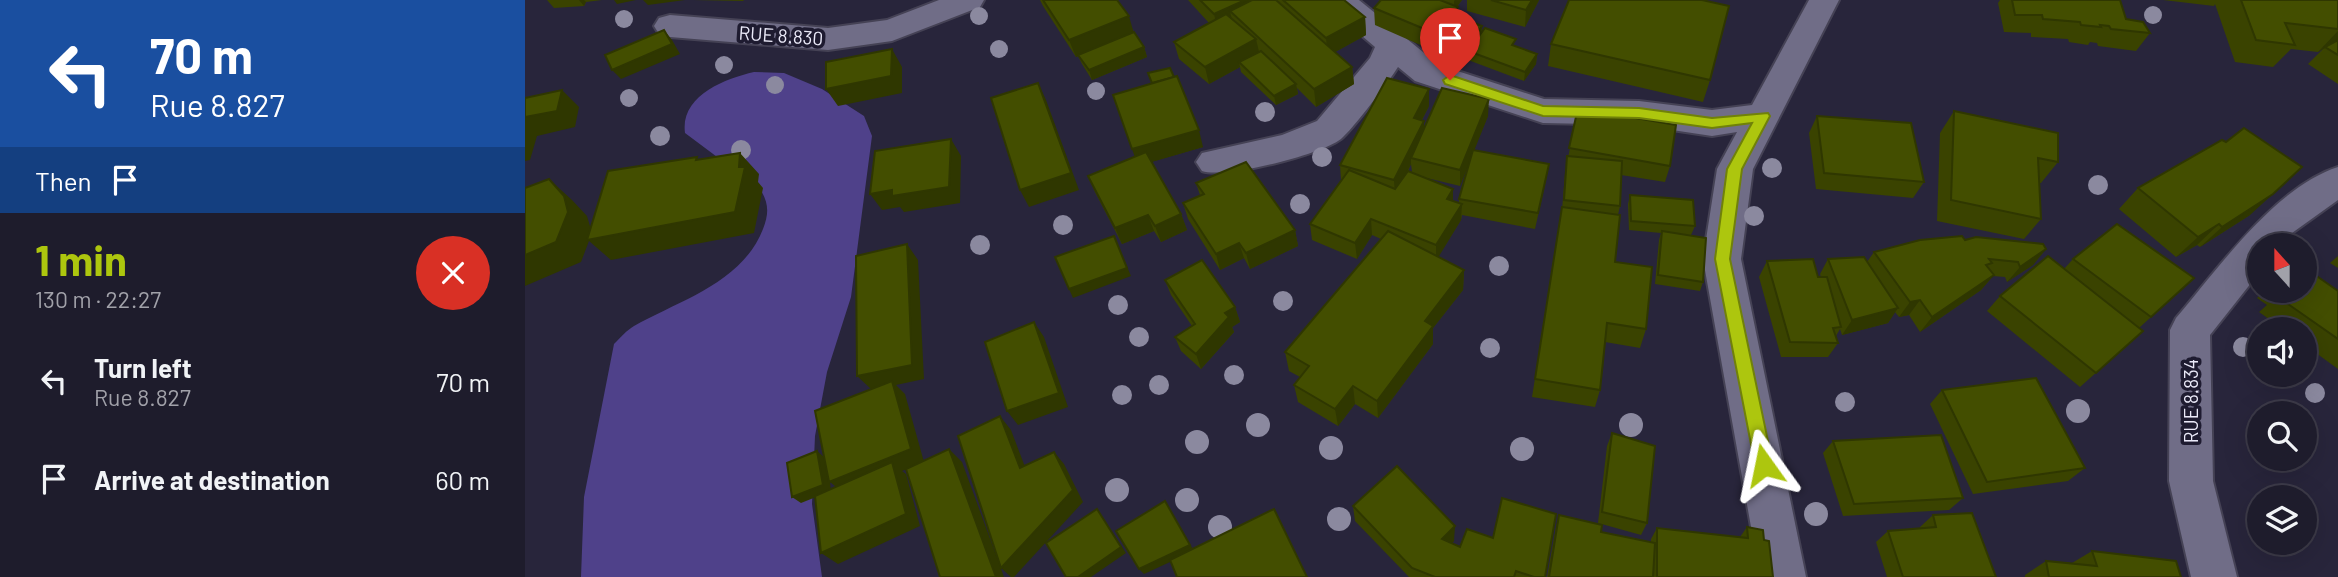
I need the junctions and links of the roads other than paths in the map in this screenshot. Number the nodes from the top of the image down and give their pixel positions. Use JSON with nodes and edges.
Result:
{"nodes":[{"id":1,"x":969,"y":0,"type":"edge"},
{"id":2,"x":1339,"y":0,"type":"edge"},
{"id":3,"x":1824,"y":0,"type":"edge"},
{"id":4,"x":670,"y":26,"type":"dead end"},
{"id":5,"x":1393,"y":43,"type":"junction"},
{"id":6,"x":1763,"y":116,"type":"junction"},
{"id":7,"x":1214,"y":162,"type":"dead end"},
{"id":8,"x":2338,"y":181,"type":"edge"},
{"id":9,"x":2271,"y":233,"type":"edge"},
{"id":10,"x":2247,"y":262,"type":"edge"},
{"id":11,"x":1783,"y":577,"type":"edge"},
{"id":12,"x":2214,"y":577,"type":"edge"}],
"edges":[{"from":1,"to":4,"type":"street","name":"RUE 8.830"},
{"from":2,"to":5,"type":"street"},
{"from":3,"to":6,"type":"street"},
{"from":5,"to":6,"type":"street"},
{"from":5,"to":7,"type":"street"},
{"from":6,"to":11,"type":"street"},
{"from":8,"to":9,"type":"street","name":"RUE 8.834"},
{"from":10,"to":12,"type":"street","name":"RUE 8.834"}]}
